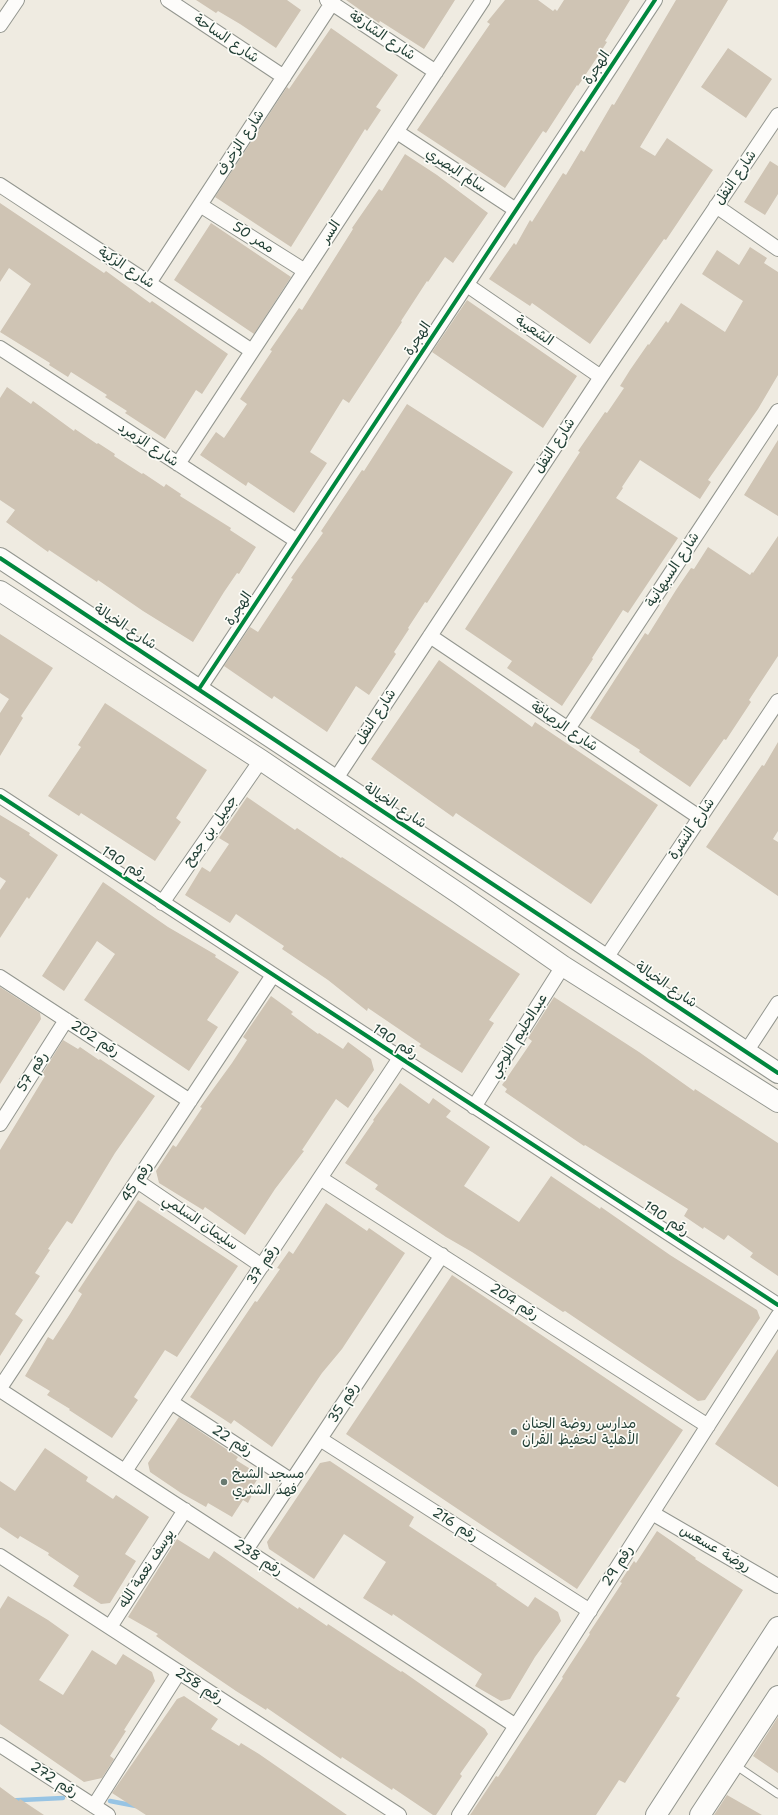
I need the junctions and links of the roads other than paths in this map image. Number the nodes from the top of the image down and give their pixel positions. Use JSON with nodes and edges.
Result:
{"nodes":[{"id":1,"x":17,"y":0,"type":"edge"},
{"id":2,"x":168,"y":0,"type":"edge"},
{"id":3,"x":483,"y":0,"type":"edge"},
{"id":4,"x":655,"y":0,"type":"edge"},
{"id":5,"x":330,"y":2,"type":"edge"},
{"id":6,"x":0,"y":25,"type":"edge"},
{"id":7,"x":436,"y":72,"type":"junction"},
{"id":8,"x":284,"y":77,"type":"junction"},
{"id":9,"x":778,"y":115,"type":"edge"},
{"id":10,"x":397,"y":132,"type":"junction"},
{"id":11,"x":0,"y":185,"type":"edge"},
{"id":12,"x":200,"y":205,"type":"junction"},
{"id":13,"x":716,"y":206,"type":"junction"},
{"id":14,"x":516,"y":210,"type":"junction"},
{"id":15,"x":778,"y":249,"type":"edge"},
{"id":16,"x":305,"y":271,"type":"junction"},
{"id":17,"x":149,"y":283,"type":"junction"},
{"id":18,"x":467,"y":285,"type":"junction"},
{"id":19,"x":0,"y":348,"type":"edge"},
{"id":20,"x":252,"y":351,"type":"junction"},
{"id":21,"x":601,"y":377,"type":"junction"},
{"id":22,"x":778,"y":411,"type":"edge"},
{"id":23,"x":178,"y":464,"type":"junction"},
{"id":24,"x":297,"y":541,"type":"junction"},
{"id":25,"x":0,"y":558,"type":"edge"},
{"id":26,"x":0,"y":591,"type":"edge"},
{"id":27,"x":430,"y":636,"type":"junction"},
{"id":28,"x":200,"y":689,"type":"junction"},
{"id":29,"x":778,"y":700,"type":"edge"},
{"id":30,"x":568,"y":729,"type":"junction"},
{"id":31,"x":261,"y":760,"type":"junction"},
{"id":32,"x":335,"y":780,"type":"junction"},
{"id":33,"x":0,"y":796,"type":"edge"},
{"id":34,"x":699,"y":817,"type":"junction"},
{"id":35,"x":476,"y":873,"type":"junction"},
{"id":36,"x":461,"y":895,"type":"junction"},
{"id":37,"x":162,"y":903,"type":"junction"},
{"id":38,"x":540,"y":916,"type":"junction"},
{"id":39,"x":517,"y":933,"type":"junction"},
{"id":40,"x":606,"y":958,"type":"junction"},
{"id":41,"x":563,"y":966,"type":"junction"},
{"id":42,"x":0,"y":976,"type":"edge"},
{"id":43,"x":273,"y":976,"type":"junction"},
{"id":44,"x":778,"y":1003,"type":"edge"},
{"id":45,"x":66,"y":1020,"type":"junction"},
{"id":46,"x":746,"y":1052,"type":"junction"},
{"id":47,"x":400,"y":1058,"type":"junction"},
{"id":48,"x":778,"y":1073,"type":"edge"},
{"id":49,"x":190,"y":1101,"type":"junction"},
{"id":50,"x":778,"y":1102,"type":"edge"},
{"id":51,"x":474,"y":1107,"type":"junction"},
{"id":52,"x":0,"y":1124,"type":"edge"},
{"id":53,"x":320,"y":1178,"type":"junction"},
{"id":54,"x":137,"y":1182,"type":"junction"},
{"id":55,"x":442,"y":1256,"type":"junction"},
{"id":56,"x":262,"y":1266,"type":"junction"},
{"id":57,"x":778,"y":1305,"type":"edge"},
{"id":58,"x":778,"y":1316,"type":"edge"},
{"id":59,"x":0,"y":1389,"type":"edge"},
{"id":60,"x":171,"y":1402,"type":"junction"},
{"id":61,"x":708,"y":1426,"type":"junction"},
{"id":62,"x":320,"y":1439,"type":"junction"},
{"id":63,"x":125,"y":1471,"type":"junction"},
{"id":64,"x":292,"y":1481,"type":"junction"},
{"id":65,"x":185,"y":1510,"type":"junction"},
{"id":66,"x":652,"y":1513,"type":"junction"},
{"id":67,"x":246,"y":1550,"type":"junction"},
{"id":68,"x":0,"y":1556,"type":"edge"},
{"id":69,"x":778,"y":1586,"type":"edge"},
{"id":70,"x":590,"y":1610,"type":"junction"},
{"id":71,"x":110,"y":1627,"type":"junction"},
{"id":72,"x":778,"y":1628,"type":"edge"},
{"id":73,"x":179,"y":1672,"type":"junction"},
{"id":74,"x":778,"y":1696,"type":"edge"},
{"id":75,"x":516,"y":1726,"type":"junction"},
{"id":76,"x":0,"y":1745,"type":"edge"},
{"id":77,"x":733,"y":1763,"type":"junction"},
{"id":78,"x":778,"y":1794,"type":"edge"},
{"id":79,"x":94,"y":1806,"type":"junction"},
{"id":80,"x":108,"y":1815,"type":"edge"},
{"id":81,"x":399,"y":1815,"type":"edge"},
{"id":82,"x":459,"y":1815,"type":"edge"},
{"id":83,"x":656,"y":1815,"type":"edge"},
{"id":84,"x":700,"y":1815,"type":"edge"}],
"edges":[{"from":1,"to":6,"type":"street"},
{"from":2,"to":8,"type":"street","name":"شارع الساحة"},
{"from":3,"to":7,"type":"street","name":"السر"},
{"from":4,"to":14,"type":"street","name":"الهجرة"},
{"from":5,"to":7,"type":"street","name":"شارع الشارقة"},
{"from":5,"to":8,"type":"street","name":"شارع الزخرف"},
{"from":7,"to":10,"type":"street","name":"السر"},
{"from":8,"to":12,"type":"street","name":"شارع الزخرف"},
{"from":9,"to":13,"type":"street","name":"شارع النفل"},
{"from":10,"to":14,"type":"street","name":"سالم البصري"},
{"from":10,"to":16,"type":"street","name":"السر"},
{"from":11,"to":17,"type":"street","name":"شارع الزكية"},
{"from":12,"to":16,"type":"street","name":"ممر 50"},
{"from":12,"to":17,"type":"street","name":"شارع الزخرف"},
{"from":13,"to":15,"type":"street"},
{"from":13,"to":21,"type":"street","name":"شارع النفل"},
{"from":14,"to":18,"type":"street","name":"الهجرة"},
{"from":16,"to":20,"type":"street","name":"السر"},
{"from":17,"to":20,"type":"street","name":"شارع الزكية"},
{"from":18,"to":21,"type":"street","name":"الشعيبة"},
{"from":18,"to":24,"type":"street","name":"الهجرة"},
{"from":19,"to":23,"type":"street","name":"شارع الزمرد"},
{"from":20,"to":23,"type":"street","name":"السر"},
{"from":21,"to":27,"type":"street","name":"شارع النفل"},
{"from":22,"to":30,"type":"street","name":"شارع السبهانية"},
{"from":23,"to":24,"type":"street","name":"شارع الزمرد"},
{"from":24,"to":28,"type":"street","name":"الهجرة"},
{"from":25,"to":28,"type":"street","name":"شارع الخيالة"},
{"from":26,"to":31,"type":"street"},
{"from":27,"to":30,"type":"street","name":"شارع الرصافة"},
{"from":27,"to":32,"type":"street","name":"شارع النفل"},
{"from":28,"to":32,"type":"street","name":"شارع الخيالة"},
{"from":29,"to":34,"type":"street","name":"شارع النشرة"},
{"from":30,"to":34,"type":"street","name":"شارع الرصافة"},
{"from":31,"to":36,"type":"street"},
{"from":31,"to":37,"type":"street","name":"جميل بن جمح"},
{"from":32,"to":35,"type":"street","name":"شارع الخيالة"},
{"from":33,"to":37,"type":"street","name":"رقم 190"},
{"from":34,"to":40,"type":"street","name":"شارع النشرة"},
{"from":35,"to":36,"type":"street"},
{"from":35,"to":38,"type":"street","name":"شارع الخيالة"},
{"from":36,"to":39,"type":"street"},
{"from":37,"to":43,"type":"street","name":"رقم 190"},
{"from":38,"to":39,"type":"street"},
{"from":38,"to":40,"type":"street","name":"شارع الخيالة"},
{"from":39,"to":41,"type":"street"},
{"from":40,"to":46,"type":"street","name":"شارع الخيالة"},
{"from":41,"to":50,"type":"street"},
{"from":41,"to":51,"type":"street","name":"عبدالحليم اللوجي"},
{"from":42,"to":45,"type":"street","name":"رقم 202"},
{"from":43,"to":47,"type":"street","name":"رقم 190"},
{"from":43,"to":49,"type":"street","name":"رقم 45"},
{"from":44,"to":46,"type":"street"},
{"from":45,"to":49,"type":"street","name":"رقم 202"},
{"from":45,"to":52,"type":"street","name":"رقم 57"},
{"from":46,"to":48,"type":"street","name":"شارع الخيالة"},
{"from":47,"to":51,"type":"street","name":"رقم 190"},
{"from":47,"to":53,"type":"street","name":"رقم 37"},
{"from":49,"to":54,"type":"street","name":"رقم 45"},
{"from":51,"to":57,"type":"street","name":"رقم 190"},
{"from":53,"to":55,"type":"street","name":"رقم 204"},
{"from":53,"to":56,"type":"street","name":"رقم 37"},
{"from":54,"to":56,"type":"street","name":"سليمان السلمي"},
{"from":54,"to":59,"type":"street","name":"رقم 45"},
{"from":55,"to":61,"type":"street","name":"رقم 204"},
{"from":55,"to":62,"type":"street","name":"رقم 35"},
{"from":56,"to":60,"type":"street","name":"رقم 37"},
{"from":58,"to":61,"type":"street","name":"رقم 29"},
{"from":59,"to":63,"type":"street","name":"رقم 238"},
{"from":60,"to":63,"type":"street","name":"رقم 37"},
{"from":60,"to":64,"type":"street","name":"رقم 22"},
{"from":61,"to":66,"type":"street","name":"رقم 29"},
{"from":62,"to":64,"type":"street","name":"رقم 35"},
{"from":62,"to":70,"type":"street","name":"رقم 216"},
{"from":63,"to":65,"type":"street","name":"رقم 238"},
{"from":64,"to":67,"type":"street","name":"رقم 35"},
{"from":65,"to":67,"type":"street","name":"رقم 238"},
{"from":65,"to":71,"type":"street","name":"يوسف نعمة الله"},
{"from":66,"to":69,"type":"street","name":"روضة عسعس"},
{"from":66,"to":70,"type":"street","name":"رقم 29"},
{"from":67,"to":75,"type":"street","name":"رقم 238"},
{"from":68,"to":71,"type":"street","name":"رقم 258"},
{"from":70,"to":75,"type":"street","name":"رقم 29"},
{"from":71,"to":73,"type":"street","name":"رقم 258"},
{"from":72,"to":83,"type":"street"},
{"from":73,"to":79,"type":"street"},
{"from":73,"to":81,"type":"street","name":"رقم 258"},
{"from":74,"to":77,"type":"street"},
{"from":75,"to":82,"type":"street","name":"رقم 29"},
{"from":76,"to":79,"type":"street","name":"رقم 272"},
{"from":77,"to":78,"type":"lane"},
{"from":77,"to":84,"type":"street"},
{"from":79,"to":80,"type":"street","name":"رقم 272"}]}
